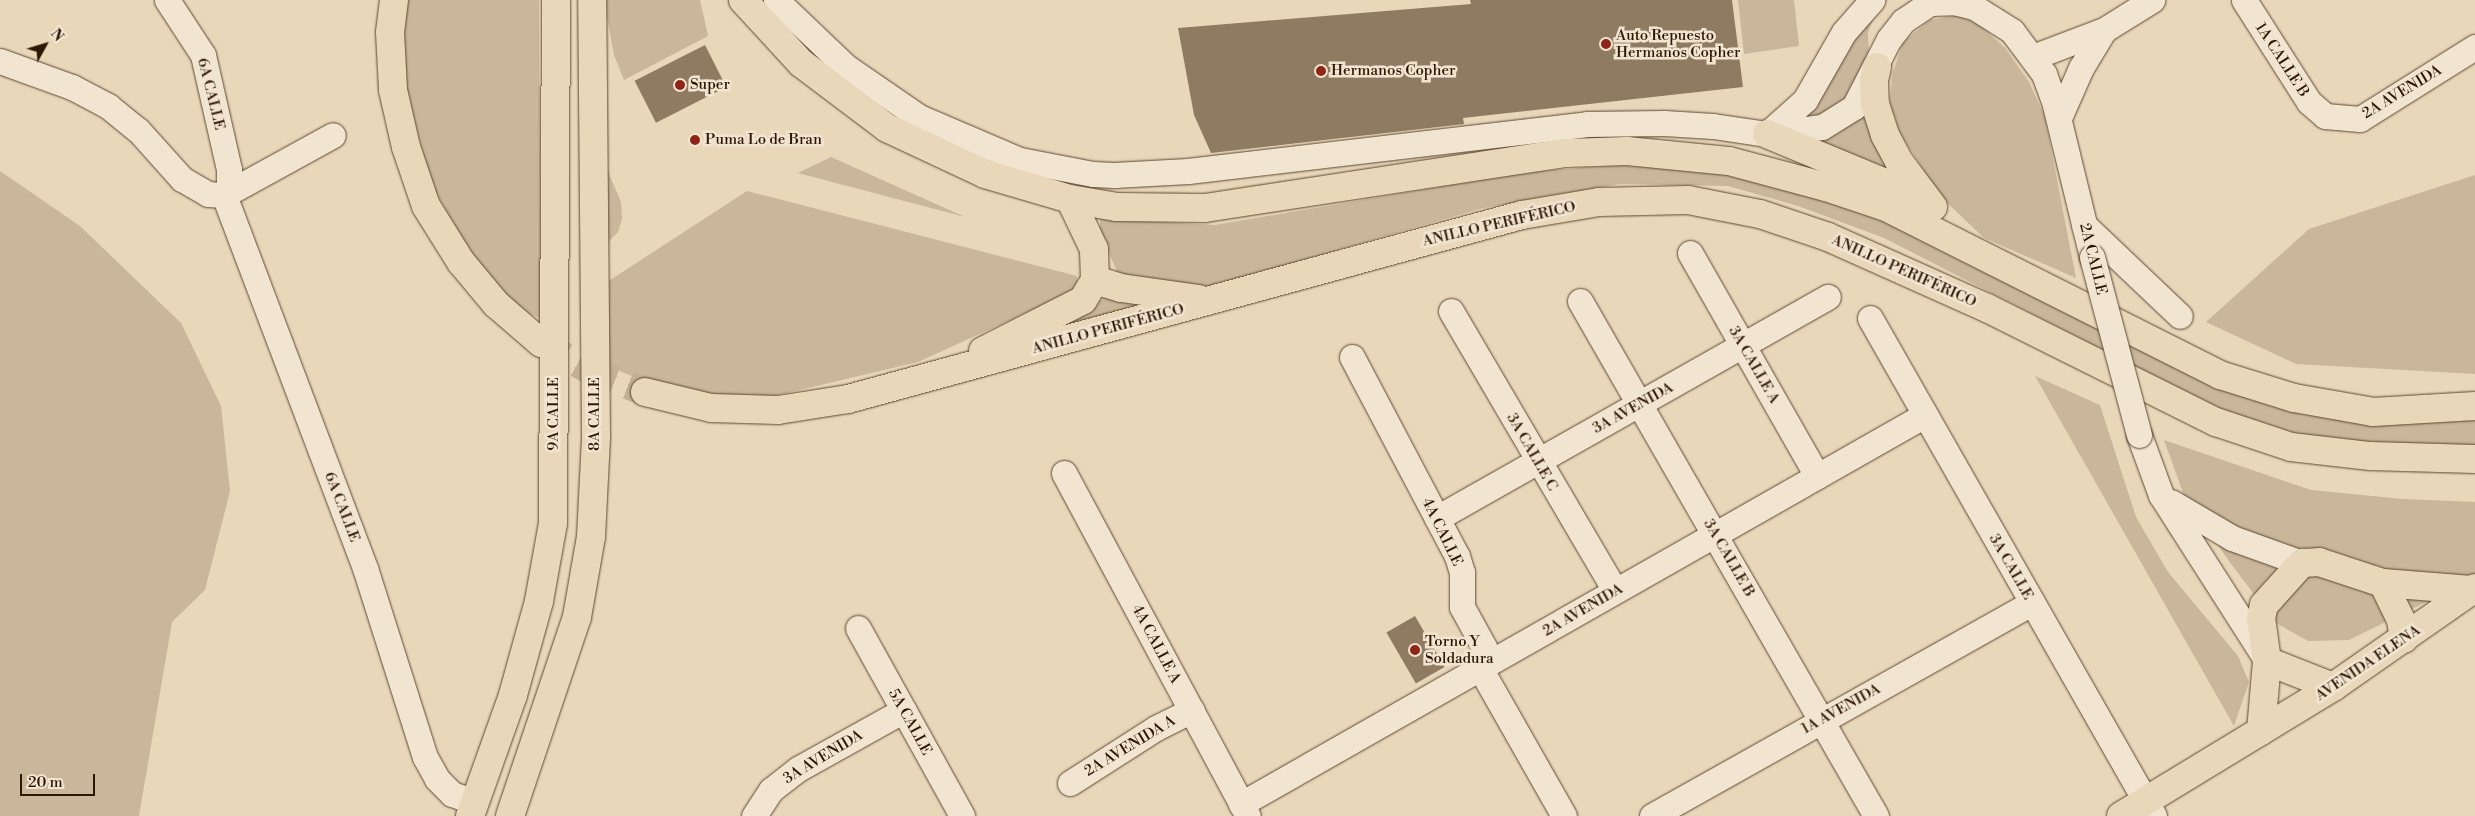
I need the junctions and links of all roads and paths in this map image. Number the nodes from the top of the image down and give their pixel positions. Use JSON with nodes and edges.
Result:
{"nodes":[{"id":1,"x":167,"y":0,"type":"edge"},
{"id":2,"x":394,"y":0,"type":"edge"},
{"id":3,"x":556,"y":0,"type":"edge"},
{"id":4,"x":592,"y":0,"type":"edge"},
{"id":5,"x":743,"y":0,"type":"edge"},
{"id":6,"x":776,"y":0,"type":"edge"},
{"id":7,"x":1872,"y":0,"type":"edge"},
{"id":8,"x":1998,"y":0,"type":"edge"},
{"id":9,"x":2152,"y":0,"type":"edge"},
{"id":10,"x":2244,"y":0,"type":"edge"},
{"id":11,"x":2104,"y":30,"type":"junction"},
{"id":12,"x":2012,"y":31,"type":"junction"},
{"id":13,"x":2475,"y":47,"type":"edge"},
{"id":14,"x":2033,"y":57,"type":"junction"},
{"id":15,"x":0,"y":61,"type":"edge"},
{"id":16,"x":1877,"y":67,"type":"junction"},
{"id":17,"x":2325,"y":116,"type":"joint"},
{"id":18,"x":2059,"y":118,"type":"junction"},
{"id":19,"x":333,"y":134,"type":"dead end"},
{"id":20,"x":1767,"y":134,"type":"junction"},
{"id":21,"x":224,"y":195,"type":"junction"},
{"id":22,"x":1070,"y":199,"type":"junction"},
{"id":23,"x":2084,"y":225,"type":"junction"},
{"id":24,"x":1974,"y":250,"type":"junction"},
{"id":25,"x":1690,"y":253,"type":"dead end"},
{"id":26,"x":1095,"y":280,"type":"junction"},
{"id":27,"x":1828,"y":297,"type":"dead end"},
{"id":28,"x":1209,"y":300,"type":"junction"},
{"id":29,"x":1580,"y":301,"type":"dead end"},
{"id":30,"x":1451,"y":311,"type":"dead end"},
{"id":31,"x":2180,"y":316,"type":"dead end"},
{"id":32,"x":1870,"y":318,"type":"dead end"},
{"id":33,"x":541,"y":343,"type":"tunnel mouth"},
{"id":34,"x":1743,"y":346,"type":"junction"},
{"id":35,"x":1352,"y":357,"type":"dead end"},
{"id":36,"x":931,"y":377,"type":"junction"},
{"id":37,"x":645,"y":392,"type":"tunnel mouth"},
{"id":38,"x":1641,"y":403,"type":"junction"},
{"id":39,"x":2475,"y":406,"type":"edge"},
{"id":40,"x":1925,"y":415,"type":"junction"},
{"id":41,"x":2475,"y":459,"type":"edge"},
{"id":42,"x":1538,"y":462,"type":"junction"},
{"id":43,"x":1064,"y":473,"type":"dead end"},
{"id":44,"x":1817,"y":476,"type":"junction"},
{"id":45,"x":2161,"y":494,"type":"junction"},
{"id":46,"x":1437,"y":518,"type":"junction"},
{"id":47,"x":1715,"y":534,"type":"junction"},
{"id":48,"x":2302,"y":564,"type":"junction"},
{"id":49,"x":2383,"y":583,"type":"junction"},
{"id":50,"x":2473,"y":589,"type":"edge"},
{"id":51,"x":1615,"y":591,"type":"junction"},
{"id":52,"x":2032,"y":603,"type":"junction"},
{"id":53,"x":858,"y":628,"type":"dead end"},
{"id":54,"x":2404,"y":640,"type":"junction"},
{"id":55,"x":2267,"y":661,"type":"junction"},
{"id":56,"x":1480,"y":668,"type":"junction"},
{"id":57,"x":2333,"y":687,"type":"junction"},
{"id":58,"x":904,"y":710,"type":"junction"},
{"id":59,"x":1192,"y":710,"type":"junction"},
{"id":60,"x":1821,"y":720,"type":"junction"},
{"id":61,"x":2261,"y":731,"type":"junction"},
{"id":62,"x":1070,"y":783,"type":"dead end"},
{"id":63,"x":473,"y":809,"type":"edge"},
{"id":64,"x":2149,"y":809,"type":"edge"},
{"id":65,"x":1245,"y":810,"type":"edge"},
{"id":66,"x":510,"y":816,"type":"edge"},
{"id":67,"x":754,"y":816,"type":"edge"},
{"id":68,"x":962,"y":816,"type":"edge"},
{"id":69,"x":1564,"y":816,"type":"edge"},
{"id":70,"x":1652,"y":816,"type":"edge"},
{"id":71,"x":1876,"y":816,"type":"edge"},
{"id":72,"x":2120,"y":816,"type":"edge"}],
"edges":[{"from":1,"to":21,"type":"street","name":"6A CALLE"},
{"from":2,"to":33,"type":"main road"},
{"from":3,"to":63,"type":"main road","name":"9A CALLE"},
{"from":4,"to":66,"type":"main road","name":"8A CALLE"},
{"from":5,"to":22,"type":"main road"},
{"from":6,"to":20,"type":"street"},
{"from":7,"to":20,"type":"street"},
{"from":8,"to":12,"type":"street","name":"2A CALLE"},
{"from":9,"to":11,"type":"street"},
{"from":10,"to":17,"type":"street","name":"1A CALLE B"},
{"from":11,"to":14,"type":"street"},
{"from":11,"to":18,"type":"street"},
{"from":12,"to":14,"type":"street","name":"2A CALLE"},
{"from":12,"to":16,"type":"street","name":"2A CALLE"},
{"from":13,"to":17,"type":"street","name":"2A AVENIDA"},
{"from":14,"to":18,"type":"street","name":"2A CALLE"},
{"from":15,"to":21,"type":"street"},
{"from":16,"to":20,"type":"street","name":"2A CALLE"},
{"from":16,"to":24,"type":"main road"},
{"from":18,"to":23,"type":"street","name":"2A CALLE"},
{"from":19,"to":21,"type":"street"},
{"from":20,"to":24,"type":"main road"},
{"from":21,"to":63,"type":"street","name":"6A CALLE"},
{"from":22,"to":24,"type":"main road"},
{"from":22,"to":26,"type":"main road"},
{"from":23,"to":31,"type":"street"},
{"from":23,"to":45,"type":"street","name":"2A CALLE","bridge":true},
{"from":24,"to":39,"type":"main road"},
{"from":25,"to":34,"type":"street","name":"3A CALLE A"},
{"from":26,"to":28,"type":"main road"},
{"from":26,"to":36,"type":"main road"},
{"from":27,"to":34,"type":"street","name":"3A AVENIDA"},
{"from":28,"to":36,"type":"main road","name":"ANILLO PERIFÉRICO"},
{"from":28,"to":41,"type":"main road","name":"ANILLO PERIFÉRICO"},
{"from":29,"to":38,"type":"street","name":"3A CALLE B"},
{"from":30,"to":42,"type":"street","name":"3A CALLE C"},
{"from":32,"to":40,"type":"street","name":"3A CALLE"},
{"from":34,"to":38,"type":"street","name":"3A AVENIDA"},
{"from":34,"to":44,"type":"street","name":"3A CALLE A"},
{"from":35,"to":46,"type":"street","name":"4A CALLE"},
{"from":36,"to":37,"type":"main road","name":"ANILLO PERIFÉRICO"},
{"from":38,"to":42,"type":"street","name":"3A AVENIDA"},
{"from":38,"to":47,"type":"street","name":"3A CALLE B"},
{"from":40,"to":44,"type":"street","name":"2A AVENIDA"},
{"from":40,"to":52,"type":"street","name":"3A CALLE"},
{"from":42,"to":46,"type":"street","name":"3A AVENIDA"},
{"from":42,"to":51,"type":"street","name":"3A CALLE C"},
{"from":43,"to":59,"type":"street","name":"4A CALLE A"},
{"from":44,"to":47,"type":"street","name":"2A AVENIDA"},
{"from":45,"to":48,"type":"street"},
{"from":45,"to":55,"type":"street","name":"2A CALLE"},
{"from":46,"to":56,"type":"street","name":"4A CALLE"},
{"from":47,"to":51,"type":"street","name":"2A AVENIDA"},
{"from":47,"to":60,"type":"street","name":"3A CALLE B"},
{"from":48,"to":49,"type":"main road","name":"AVENIDA ELENA"},
{"from":48,"to":55,"type":"main road"},
{"from":49,"to":50,"type":"main road","name":"AVENIDA ELENA"},
{"from":49,"to":54,"type":"main road"},
{"from":50,"to":54,"type":"main road","name":"AVENIDA ELENA"},
{"from":51,"to":56,"type":"street","name":"2A AVENIDA"},
{"from":52,"to":60,"type":"street","name":"1A AVENIDA"},
{"from":52,"to":64,"type":"street","name":"3A CALLE"},
{"from":53,"to":58,"type":"street","name":"5A CALLE"},
{"from":54,"to":57,"type":"main road","name":"AVENIDA ELENA"},
{"from":55,"to":57,"type":"main road"},
{"from":55,"to":61,"type":"main road"},
{"from":56,"to":65,"type":"street","name":"2A AVENIDA"},
{"from":56,"to":69,"type":"street"},
{"from":57,"to":61,"type":"main road","name":"AVENIDA ELENA"},
{"from":58,"to":67,"type":"street","name":"3A AVENIDA"},
{"from":58,"to":68,"type":"street","name":"5A CALLE"},
{"from":59,"to":62,"type":"street","name":"2A AVENIDA A"},
{"from":59,"to":65,"type":"street","name":"4A CALLE A"},
{"from":60,"to":70,"type":"street","name":"1A AVENIDA"},
{"from":60,"to":71,"type":"street","name":"3A CALLE B"},
{"from":61,"to":64,"type":"main road","name":"AVENIDA ELENA"},
{"from":64,"to":72,"type":"main road","name":"AVENIDA ELENA"}]}
